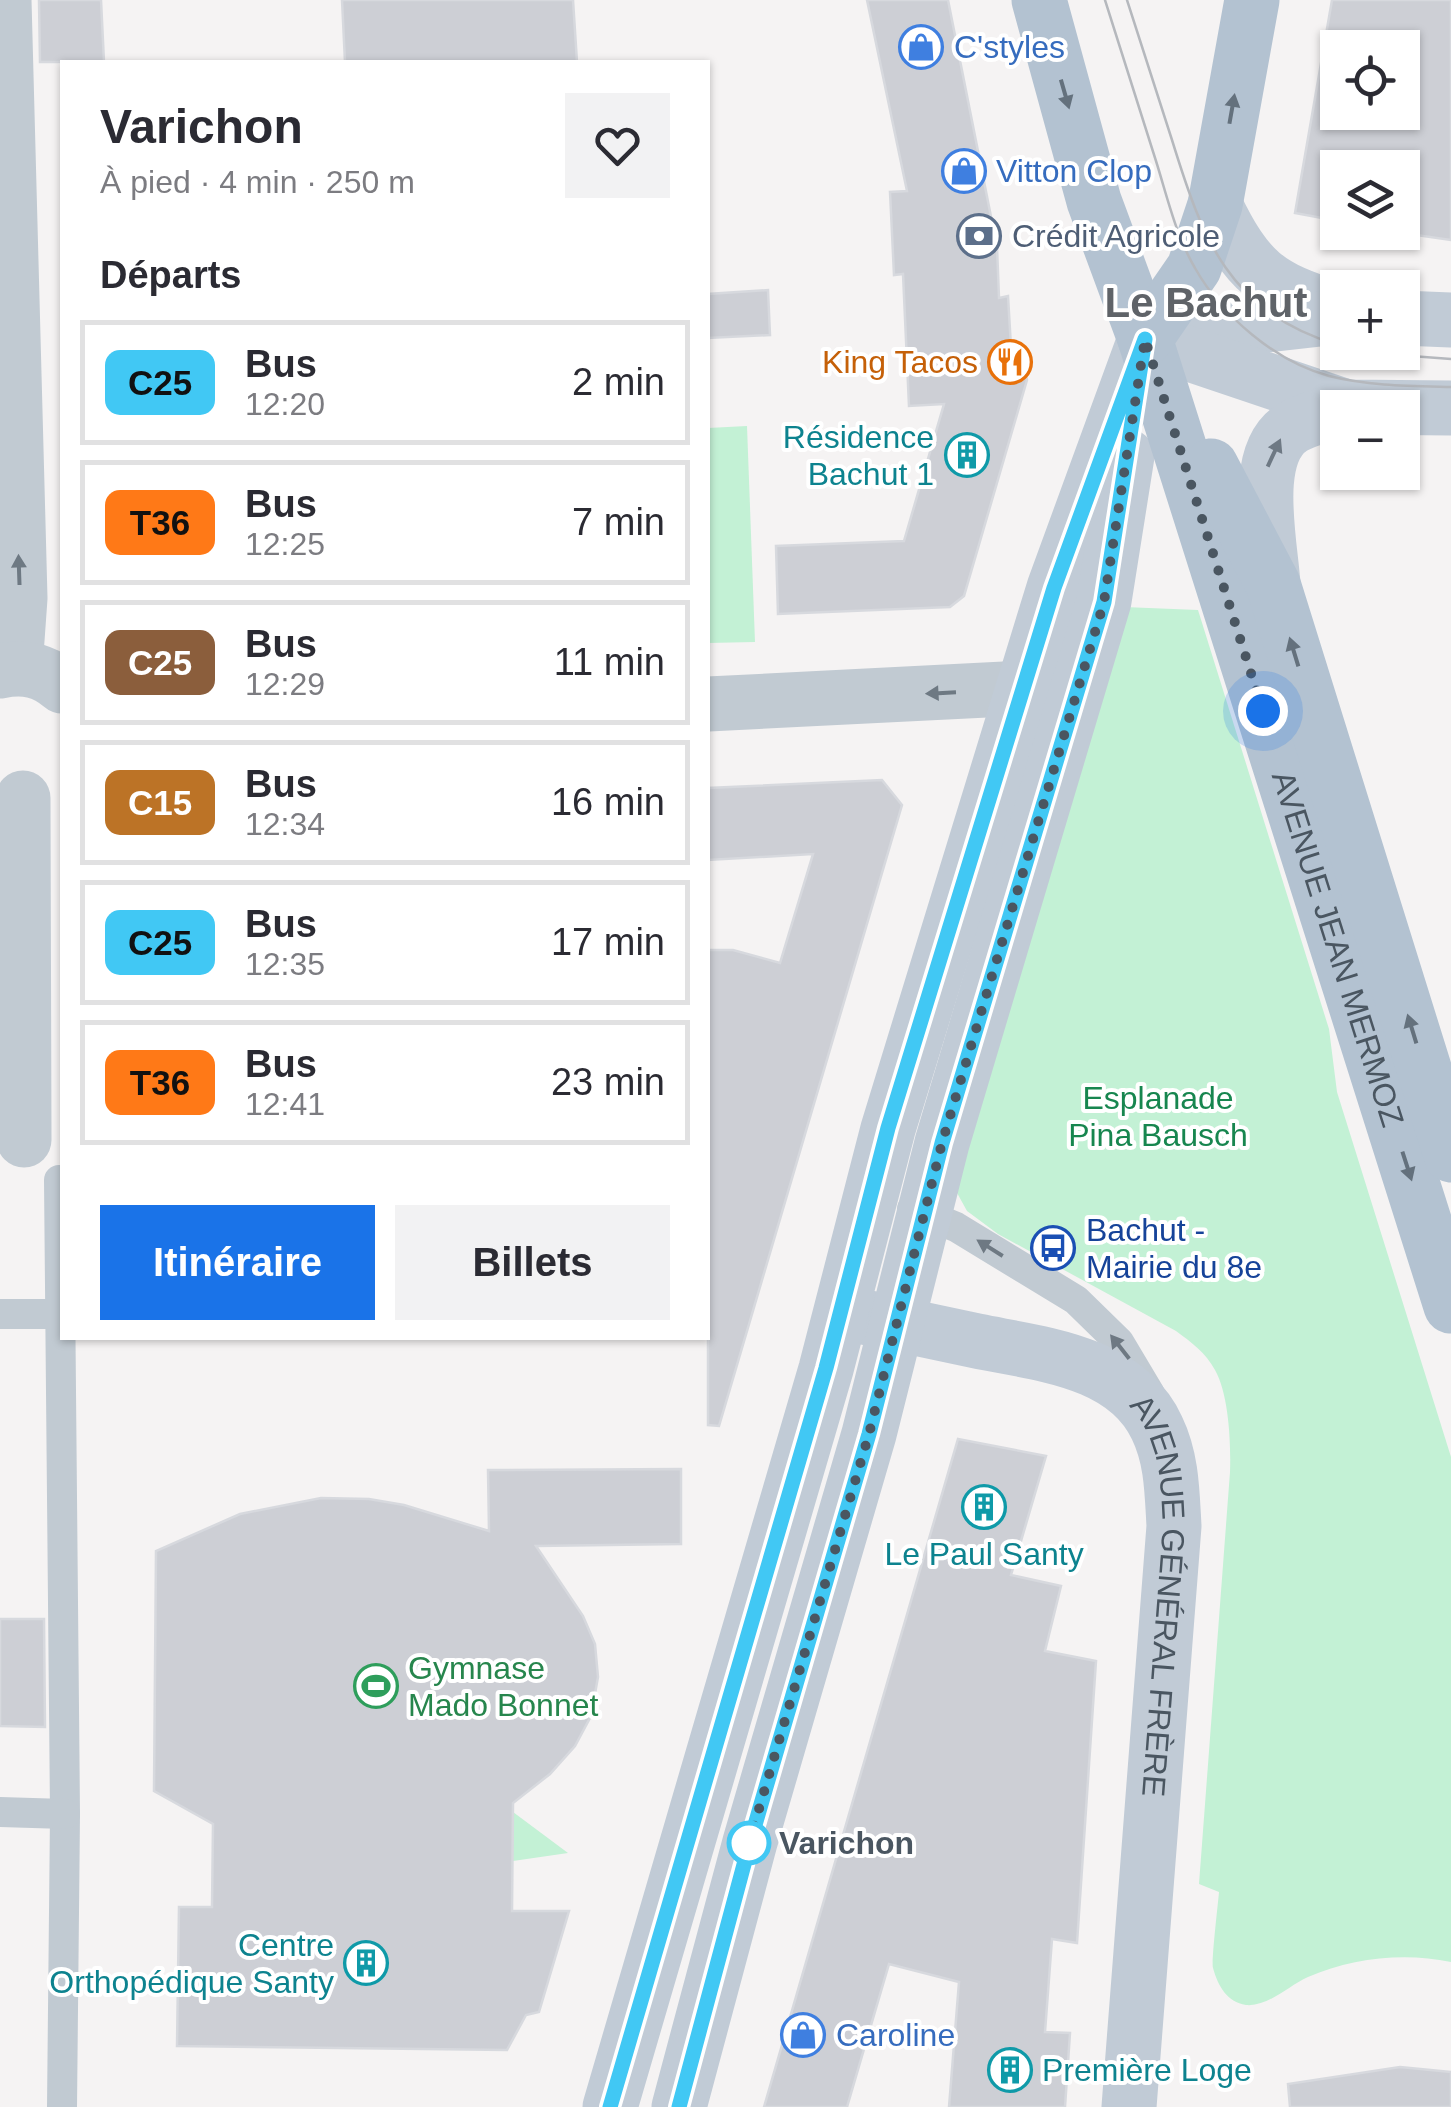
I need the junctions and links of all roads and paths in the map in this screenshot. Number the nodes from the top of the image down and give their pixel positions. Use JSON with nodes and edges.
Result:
{"nodes":[{"id":1,"x":4,"y":0,"type":"edge"},
{"id":2,"x":1039,"y":0,"type":"edge"},
{"id":3,"x":1252,"y":0,"type":"edge"},
{"id":4,"x":1215,"y":205,"type":"junction"},
{"id":5,"x":1320,"y":303,"type":"edge"},
{"id":6,"x":1320,"y":319,"type":"edge"},
{"id":7,"x":1420,"y":319,"type":"edge"},
{"id":8,"x":1451,"y":320,"type":"edge"},
{"id":9,"x":1145,"y":339,"type":"junction"},
{"id":10,"x":1320,"y":398,"type":"edge"},
{"id":11,"x":1420,"y":408,"type":"edge"},
{"id":12,"x":1451,"y":408,"type":"edge"},
{"id":13,"x":1320,"y":417,"type":"edge"},
{"id":14,"x":1273,"y":584,"type":"junction"},
{"id":15,"x":26,"y":675,"type":"edge"},
{"id":16,"x":1048,"y":696,"type":"junction"},
{"id":17,"x":710,"y":704,"type":"edge"},
{"id":18,"x":28,"y":791,"type":"edge"},
{"id":19,"x":24,"y":1140,"type":"dead end"},
{"id":20,"x":1451,"y":1156,"type":"edge"},
{"id":21,"x":59,"y":1180,"type":"dead end"},
{"id":22,"x":871,"y":1198,"type":"junction"},
{"id":23,"x":924,"y":1212,"type":"junction"},
{"id":24,"x":1451,"y":1306,"type":"edge"},
{"id":25,"x":842,"y":1312,"type":"junction"},
{"id":26,"x":0,"y":1314,"type":"edge"},
{"id":27,"x":60,"y":1314,"type":"edge"},
{"id":28,"x":898,"y":1324,"type":"junction"},
{"id":29,"x":60,"y":1340,"type":"edge"},
{"id":30,"x":1156,"y":1426,"type":"junction"},
{"id":31,"x":0,"y":1812,"type":"edge"},
{"id":32,"x":65,"y":1814,"type":"junction"},
{"id":33,"x":62,"y":2107,"type":"edge"},
{"id":34,"x":610,"y":2107,"type":"edge"},
{"id":35,"x":679,"y":2107,"type":"edge"},
{"id":36,"x":1129,"y":2107,"type":"edge"}],
"edges":[{"from":15,"to":1,"type":"street","one_way":true},
{"from":2,"to":9,"type":"main road","one_way":true},
{"from":4,"to":3,"type":"main road","one_way":true},
{"from":4,"to":5,"type":"main road"},
{"from":4,"to":9,"type":"main road"},
{"from":6,"to":9,"type":"main road"},
{"from":7,"to":8,"type":"main road"},
{"from":9,"to":10,"type":"main road"},
{"from":9,"to":14,"type":"main road","name":"AVENUE JEAN MERMOZ"},
{"from":9,"to":16,"type":"main road"},
{"from":9,"to":24,"type":"main road","name":"AVENUE JEAN MERMOZ","one_way":true},
{"from":11,"to":12,"type":"main road"},
{"from":14,"to":13,"type":"main road","one_way":true},
{"from":20,"to":14,"type":"main road","name":"AVENUE JEAN MERMOZ","one_way":true},
{"from":16,"to":17,"type":"street","one_way":true},
{"from":16,"to":22,"type":"main road"},
{"from":16,"to":23,"type":"main road"},
{"from":18,"to":19,"type":"street"},
{"from":21,"to":27,"type":"lane"},
{"from":22,"to":23,"type":"lane"},
{"from":22,"to":25,"type":"main road"},
{"from":23,"to":28,"type":"main road"},
{"from":30,"to":23,"type":"lane","one_way":true},
{"from":25,"to":28,"type":"main road","name":"AVENUE GÉNÉRAL FRÈRE"},
{"from":25,"to":34,"type":"main road"},
{"from":26,"to":27,"type":"lane"},
{"from":28,"to":30,"type":"main road","name":"AVENUE GÉNÉRAL FRÈRE"},
{"from":28,"to":35,"type":"main road"},
{"from":29,"to":32,"type":"lane"},
{"from":30,"to":36,"type":"main road","name":"AVENUE GÉNÉRAL FRÈRE"},
{"from":31,"to":32,"type":"lane"},
{"from":32,"to":33,"type":"lane"}]}
